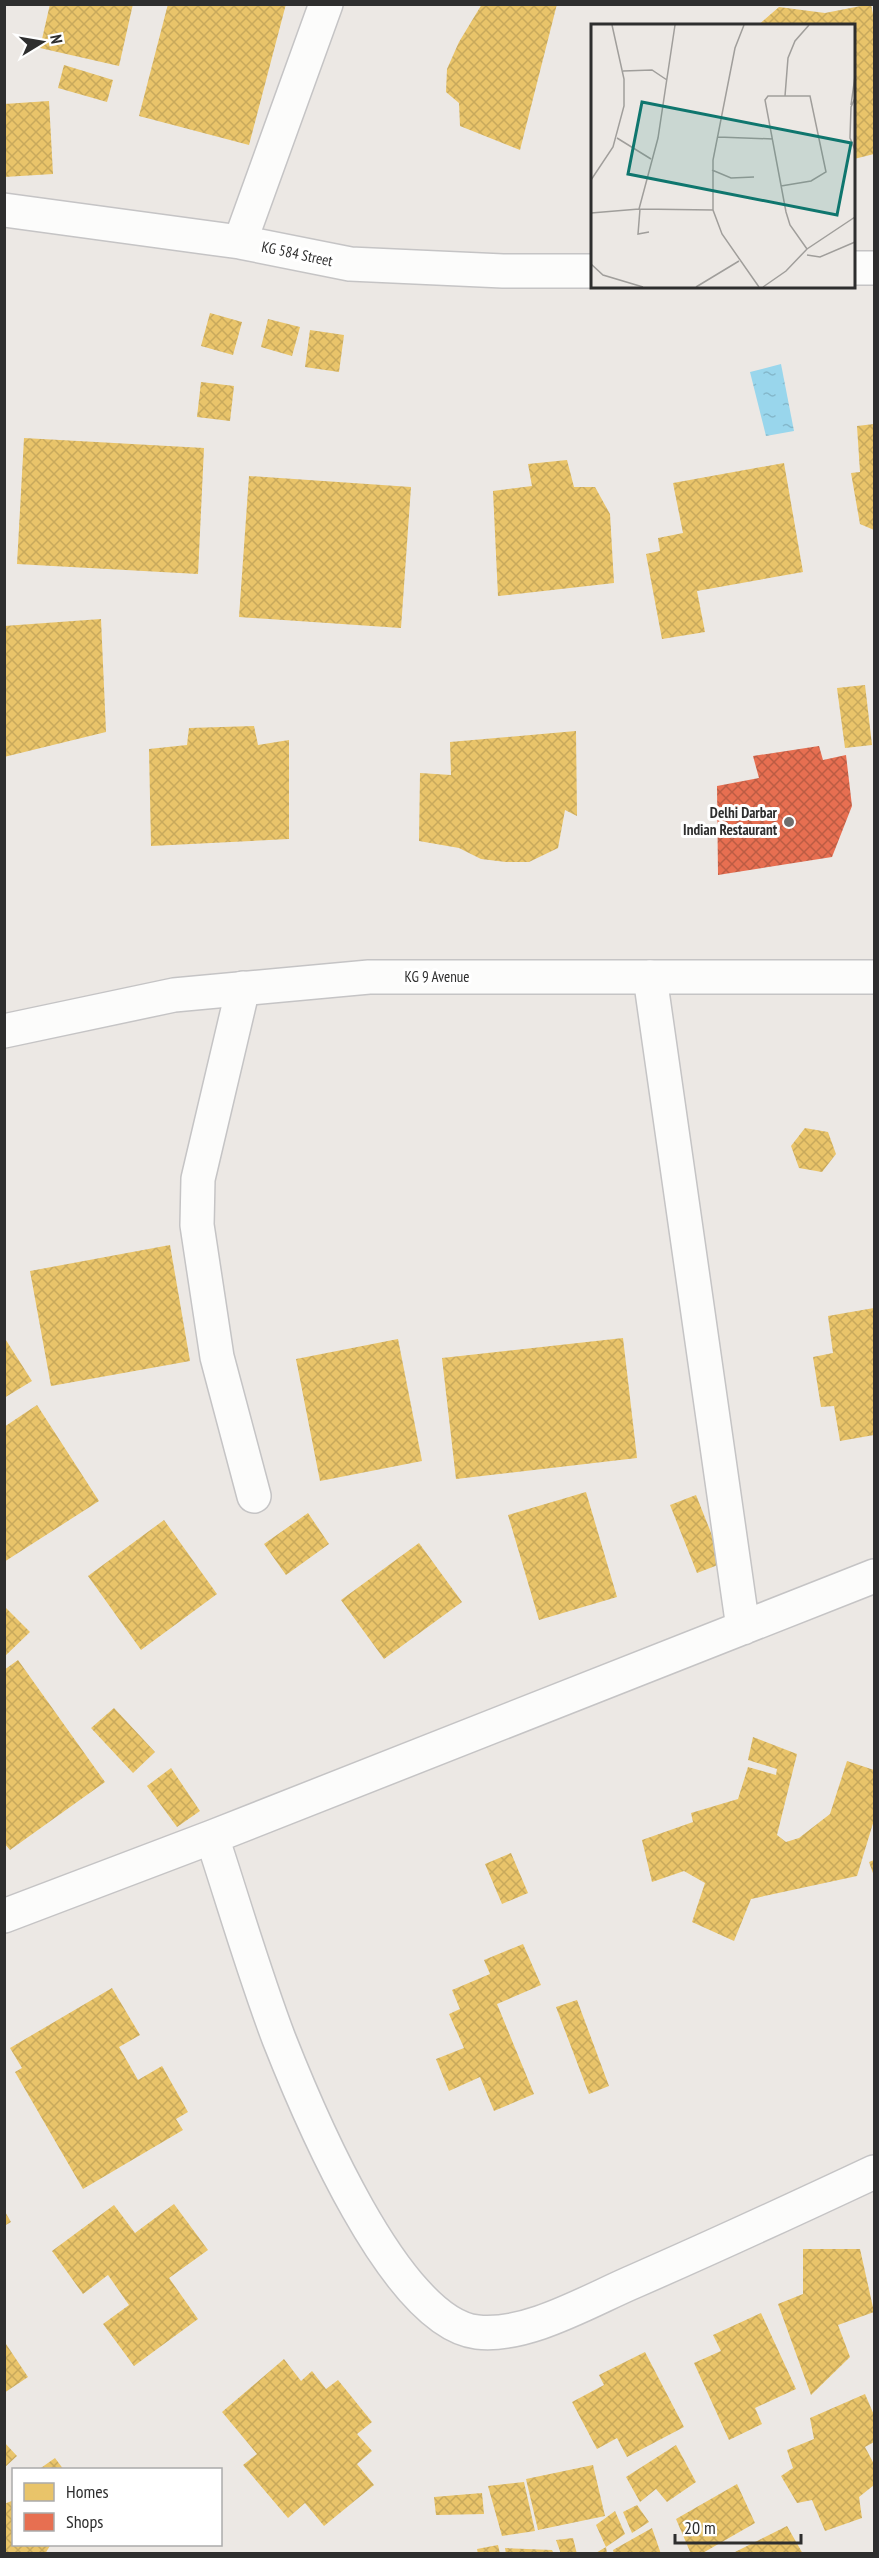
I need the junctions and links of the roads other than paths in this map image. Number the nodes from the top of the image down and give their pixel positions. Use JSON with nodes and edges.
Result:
{"nodes":[{"id":1,"x":326,"y":4,"type":"edge"},
{"id":2,"x":4,"y":210,"type":"edge"},
{"id":3,"x":240,"y":242,"type":"junction"},
{"id":4,"x":855,"y":268,"type":"edge"},
{"id":5,"x":874,"y":268,"type":"edge"},
{"id":6,"x":591,"y":270,"type":"edge"},
{"id":7,"x":650,"y":977,"type":"junction"},
{"id":8,"x":874,"y":977,"type":"edge"},
{"id":9,"x":243,"y":988,"type":"junction"},
{"id":10,"x":4,"y":1031,"type":"edge"},
{"id":11,"x":254,"y":1496,"type":"dead end"},
{"id":12,"x":874,"y":1576,"type":"edge"},
{"id":13,"x":743,"y":1628,"type":"junction"},
{"id":14,"x":212,"y":1837,"type":"junction"},
{"id":15,"x":4,"y":1916,"type":"edge"},
{"id":16,"x":874,"y":2172,"type":"edge"}],
"edges":[{"from":1,"to":3,"type":"street"},
{"from":2,"to":3,"type":"street","name":"KG 584 Street"},
{"from":3,"to":6,"type":"street","name":"KG 584 Street"},
{"from":4,"to":5,"type":"street"},
{"from":7,"to":8,"type":"street","name":"KG 9 Avenue"},
{"from":7,"to":9,"type":"street","name":"KG 9 Avenue"},
{"from":7,"to":13,"type":"street"},
{"from":9,"to":10,"type":"street","name":"KG 9 Avenue"},
{"from":9,"to":11,"type":"street"},
{"from":12,"to":13,"type":"street"},
{"from":13,"to":14,"type":"street"},
{"from":14,"to":15,"type":"street"},
{"from":14,"to":16,"type":"street"}]}
